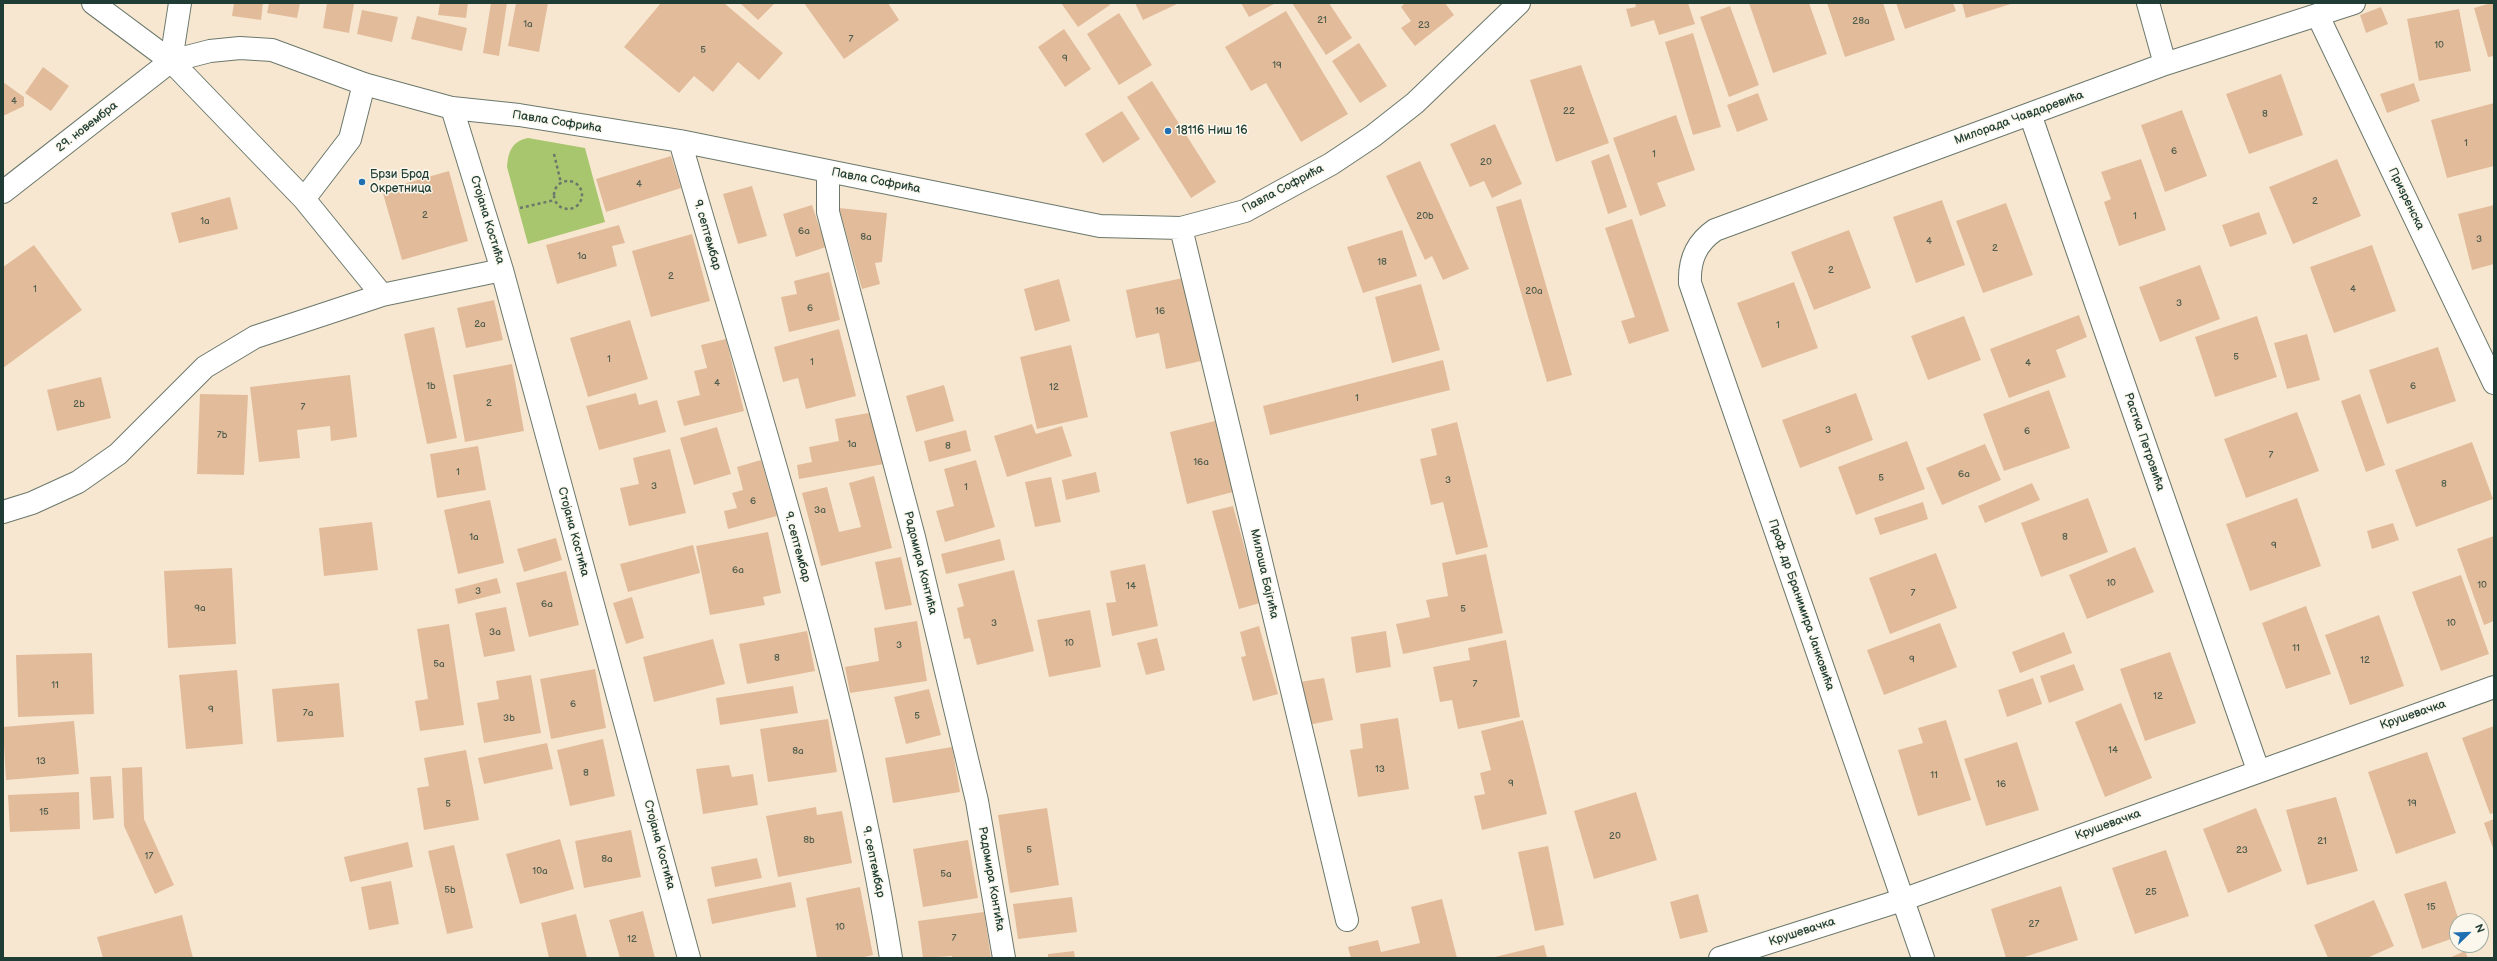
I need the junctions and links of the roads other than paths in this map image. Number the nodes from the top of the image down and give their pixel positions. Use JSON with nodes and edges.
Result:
{"nodes":[{"id":1,"x":180,"y":3,"type":"edge"},
{"id":2,"x":1519,"y":3,"type":"edge"},
{"id":3,"x":2148,"y":3,"type":"edge"},
{"id":4,"x":2354,"y":3,"type":"edge"},
{"id":5,"x":98,"y":7,"type":"edge"},
{"id":6,"x":2318,"y":16,"type":"junction"},
{"id":7,"x":171,"y":61,"type":"junction"},
{"id":8,"x":2165,"y":64,"type":"junction"},
{"id":9,"x":364,"y":84,"type":"junction"},
{"id":10,"x":452,"y":108,"type":"junction"},
{"id":11,"x":2030,"y":114,"type":"junction"},
{"id":12,"x":680,"y":141,"type":"junction"},
{"id":13,"x":828,"y":172,"type":"junction"},
{"id":14,"x":3,"y":192,"type":"edge"},
{"id":15,"x":304,"y":199,"type":"junction"},
{"id":16,"x":1181,"y":228,"type":"junction"},
{"id":17,"x":1695,"y":252,"type":"joint"},
{"id":18,"x":502,"y":270,"type":"junction"},
{"id":19,"x":382,"y":295,"type":"junction"},
{"id":20,"x":2494,"y":383,"type":"edge"},
{"id":21,"x":3,"y":512,"type":"edge"},
{"id":22,"x":2494,"y":687,"type":"edge"},
{"id":23,"x":2258,"y":770,"type":"junction"},
{"id":24,"x":1902,"y":900,"type":"junction"},
{"id":25,"x":1347,"y":920,"type":"dead end"},
{"id":26,"x":689,"y":958,"type":"edge"},
{"id":27,"x":891,"y":958,"type":"edge"},
{"id":28,"x":1004,"y":958,"type":"edge"},
{"id":29,"x":1720,"y":958,"type":"edge"},
{"id":30,"x":1922,"y":958,"type":"edge"}],
"edges":[{"from":1,"to":7,"type":"street"},
{"from":2,"to":16,"type":"street","name":"Павла Софрића"},
{"from":3,"to":8,"type":"street"},
{"from":4,"to":6,"type":"street","name":"Милорада Чавдаревића"},
{"from":5,"to":7,"type":"street"},
{"from":6,"to":8,"type":"street","name":"Милорада Чавдаревића"},
{"from":6,"to":20,"type":"street","name":"Призренска"},
{"from":7,"to":9,"type":"street","name":"Павла Софрића"},
{"from":7,"to":14,"type":"street","name":"29. новембра"},
{"from":7,"to":15,"type":"street"},
{"from":8,"to":11,"type":"street","name":"Милорада Чавдаревића"},
{"from":9,"to":10,"type":"street","name":"Павла Софрића"},
{"from":9,"to":15,"type":"street"},
{"from":10,"to":12,"type":"street","name":"Павла Софрића"},
{"from":10,"to":18,"type":"street","name":"Стојана Костића"},
{"from":11,"to":17,"type":"street","name":"Милорада Чавдаревића"},
{"from":11,"to":23,"type":"street","name":"Растка Петровића"},
{"from":12,"to":13,"type":"street","name":"Павла Софрића"},
{"from":12,"to":27,"type":"street","name":"9. септембар"},
{"from":13,"to":16,"type":"street","name":"Павла Софрића"},
{"from":13,"to":28,"type":"street","name":"Радомира Контића"},
{"from":15,"to":19,"type":"street"},
{"from":16,"to":25,"type":"street","name":"Милоша Бајгића"},
{"from":17,"to":24,"type":"street","name":"Проф. др Бранимира Јанковића"},
{"from":18,"to":19,"type":"street"},
{"from":18,"to":26,"type":"street","name":"Стојана Костића"},
{"from":19,"to":21,"type":"street"},
{"from":22,"to":23,"type":"street","name":"Крушевачка"},
{"from":23,"to":24,"type":"street","name":"Крушевачка"},
{"from":24,"to":29,"type":"street","name":"Крушевачка"},
{"from":24,"to":30,"type":"street","name":"Проф. др Бранимира Јанковића"}]}
